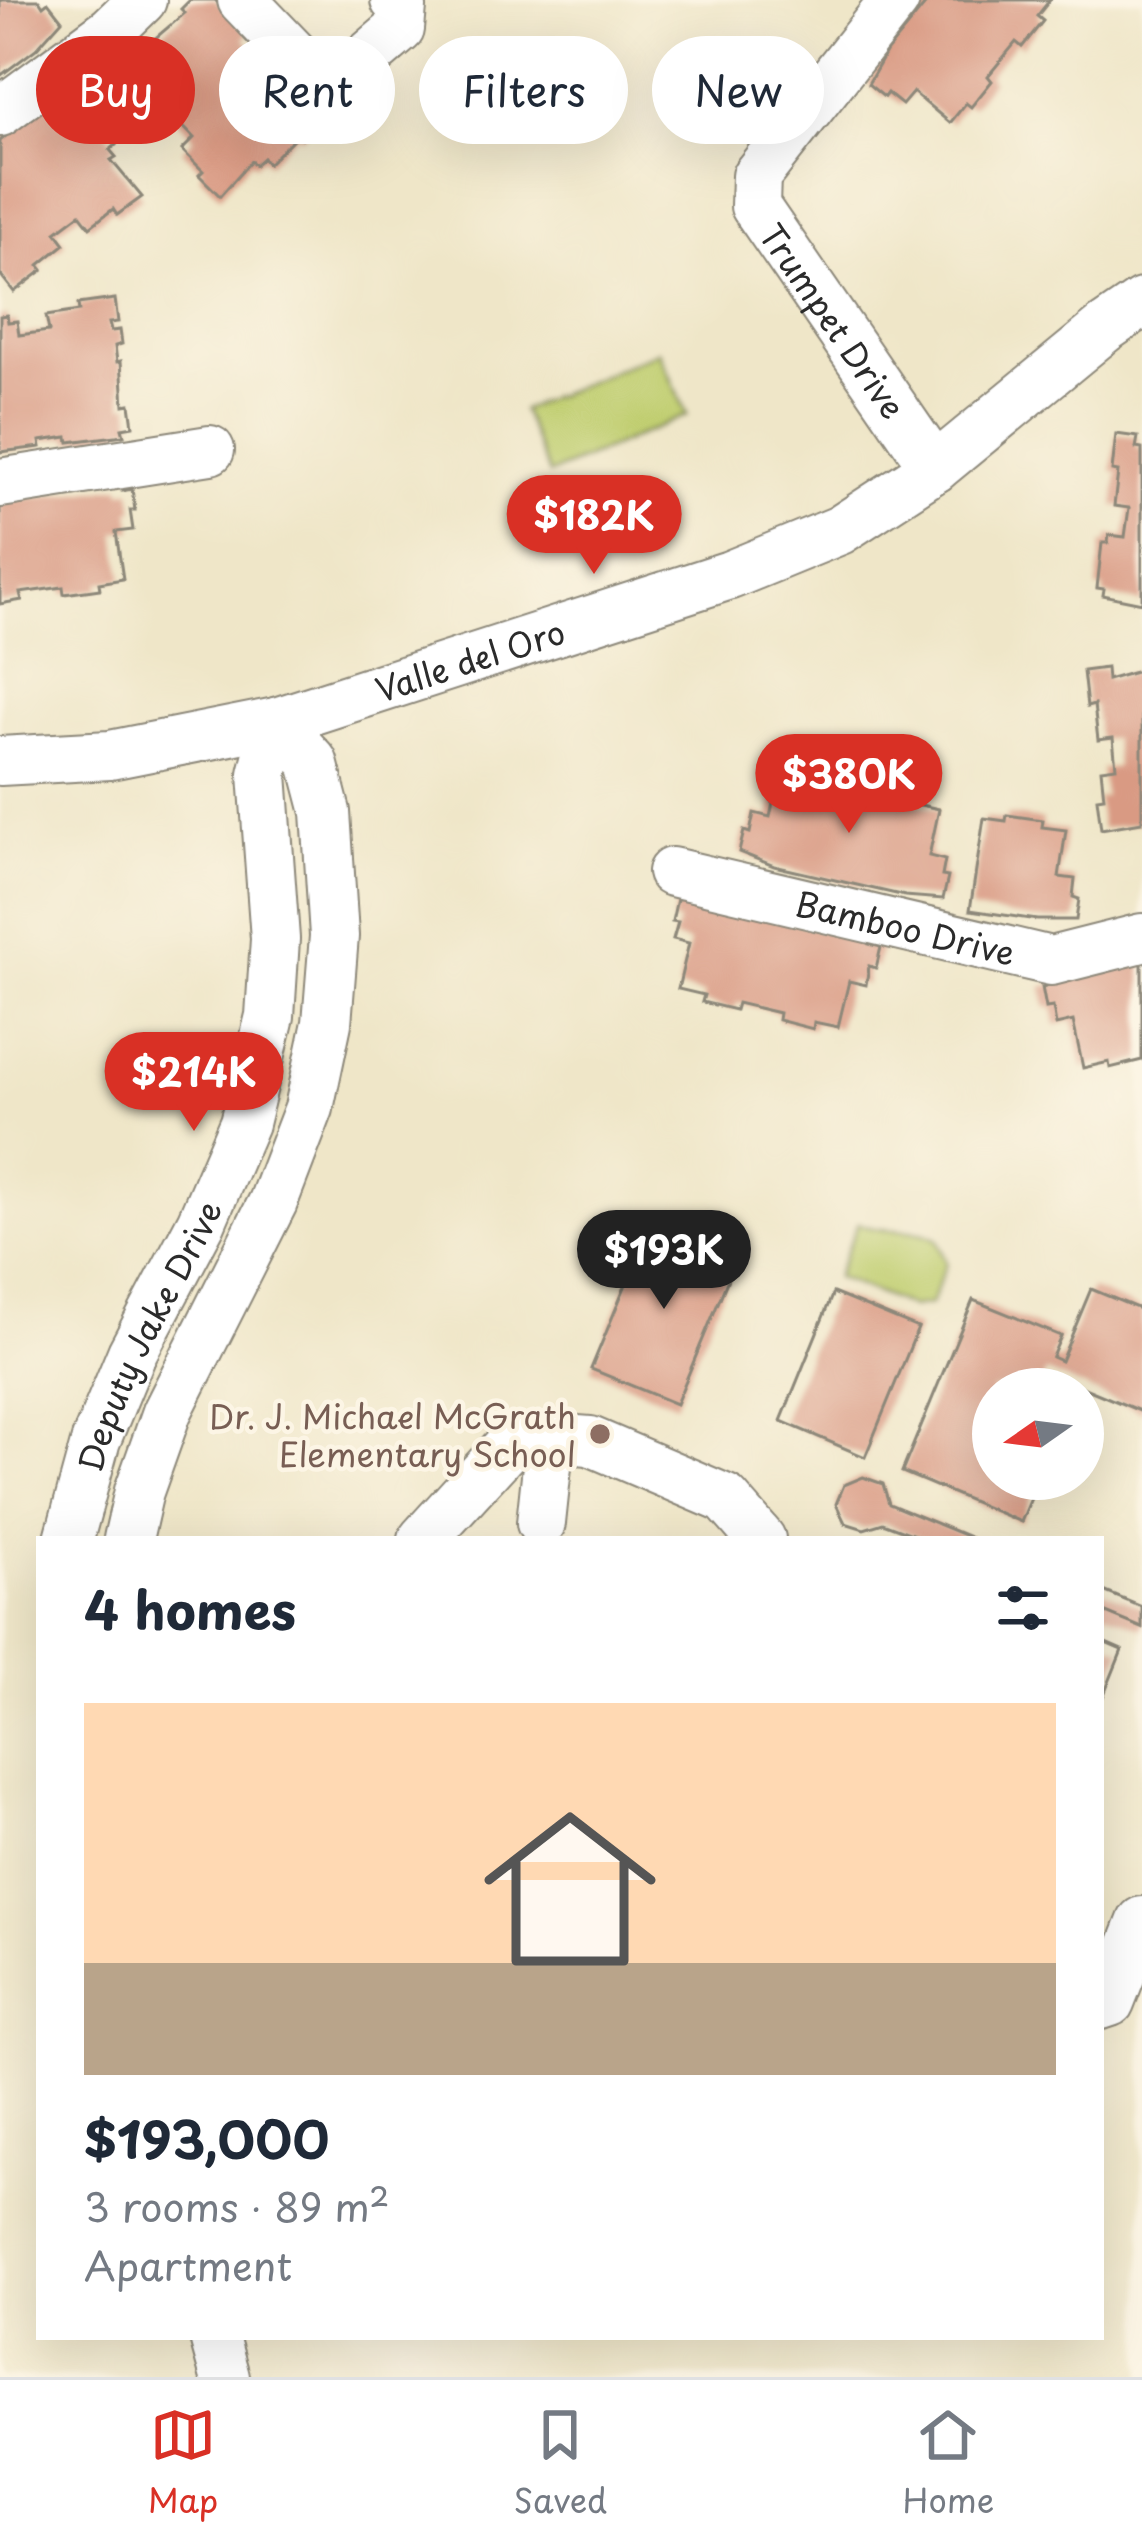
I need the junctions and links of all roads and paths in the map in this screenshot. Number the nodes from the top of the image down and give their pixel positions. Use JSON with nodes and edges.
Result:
{"nodes":[{"id":1,"x":142,"y":0,"type":"edge"},
{"id":2,"x":242,"y":0,"type":"edge"},
{"id":3,"x":395,"y":0,"type":"edge"},
{"id":4,"x":895,"y":0,"type":"edge"},
{"id":5,"x":0,"y":112,"type":"edge"},
{"id":6,"x":1142,"y":303,"type":"edge"},
{"id":7,"x":210,"y":450,"type":"dead end"},
{"id":8,"x":934,"y":468,"type":"junction"},
{"id":9,"x":0,"y":483,"type":"edge"},
{"id":10,"x":276,"y":722,"type":"junction"},
{"id":11,"x":0,"y":761,"type":"edge"},
{"id":12,"x":672,"y":872,"type":"dead end"},
{"id":13,"x":1142,"y":938,"type":"edge"},
{"id":14,"x":550,"y":1438,"type":"junction"},
{"id":15,"x":552,"y":1534,"type":"edge"},
{"id":16,"x":70,"y":1536,"type":"edge"},
{"id":17,"x":129,"y":1536,"type":"edge"},
{"id":18,"x":426,"y":1536,"type":"edge"},
{"id":19,"x":758,"y":1536,"type":"edge"},
{"id":20,"x":1142,"y":1921,"type":"edge"},
{"id":21,"x":1104,"y":2004,"type":"edge"},
{"id":22,"x":215,"y":2340,"type":"edge"},
{"id":23,"x":225,"y":2377,"type":"edge"}],
"edges":[{"from":1,"to":5,"type":"street"},
{"from":2,"to":3,"type":"street"},
{"from":4,"to":8,"type":"street","name":"Trumpet Drive"},
{"from":6,"to":8,"type":"street","name":"Valle del Oro"},
{"from":7,"to":9,"type":"street"},
{"from":8,"to":10,"type":"street","name":"Valle del Oro"},
{"from":10,"to":11,"type":"street","name":"Valle del Oro"},
{"from":10,"to":16,"type":"street","name":"Deputy Jake Drive"},
{"from":10,"to":17,"type":"street","name":"Deputy Jake Drive"},
{"from":12,"to":13,"type":"street","name":"Bamboo Drive"},
{"from":14,"to":15,"type":"street"},
{"from":14,"to":18,"type":"street"},
{"from":14,"to":19,"type":"street"},
{"from":20,"to":21,"type":"street"},
{"from":22,"to":23,"type":"street"}]}
